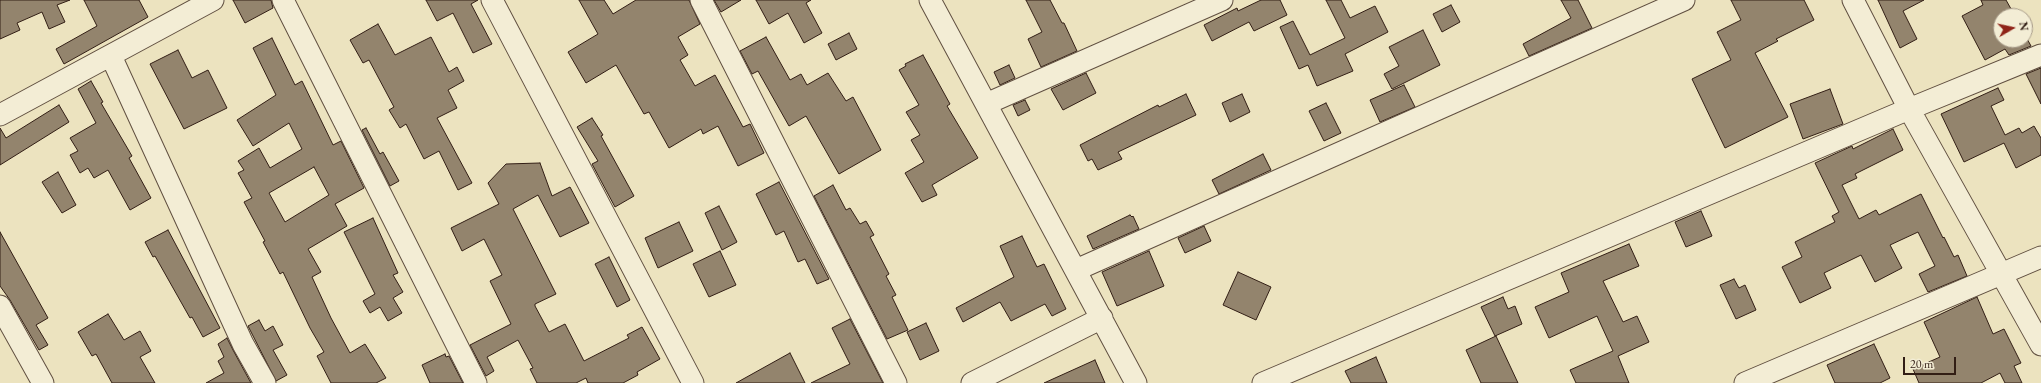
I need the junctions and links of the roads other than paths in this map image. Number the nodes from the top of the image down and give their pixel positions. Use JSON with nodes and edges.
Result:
{"nodes":[{"id":1,"x":213,"y":0,"type":"edge"},
{"id":2,"x":283,"y":0,"type":"edge"},
{"id":3,"x":492,"y":0,"type":"edge"},
{"id":4,"x":701,"y":0,"type":"edge"},
{"id":5,"x":930,"y":0,"type":"edge"},
{"id":6,"x":1222,"y":0,"type":"edge"},
{"id":7,"x":1684,"y":0,"type":"edge"},
{"id":8,"x":1854,"y":0,"type":"edge"},
{"id":9,"x":2041,"y":55,"type":"edge"},
{"id":10,"x":111,"y":56,"type":"junction"},
{"id":11,"x":986,"y":104,"type":"junction"},
{"id":12,"x":1909,"y":109,"type":"junction"},
{"id":13,"x":0,"y":116,"type":"edge"},
{"id":14,"x":2041,"y":257,"type":"edge"},
{"id":15,"x":1076,"y":270,"type":"junction"},
{"id":16,"x":2002,"y":273,"type":"junction"},
{"id":17,"x":0,"y":306,"type":"edge"},
{"id":18,"x":1102,"y":318,"type":"junction"},
{"id":19,"x":2041,"y":345,"type":"edge"},
{"id":20,"x":43,"y":383,"type":"edge"},
{"id":21,"x":265,"y":383,"type":"edge"},
{"id":22,"x":476,"y":383,"type":"edge"},
{"id":23,"x":694,"y":383,"type":"edge"},
{"id":24,"x":896,"y":383,"type":"edge"},
{"id":25,"x":972,"y":383,"type":"edge"},
{"id":26,"x":1136,"y":383,"type":"edge"},
{"id":27,"x":1263,"y":383,"type":"edge"},
{"id":28,"x":1745,"y":383,"type":"edge"}],
"edges":[{"from":1,"to":10,"type":"street"},
{"from":2,"to":22,"type":"street"},
{"from":3,"to":23,"type":"street"},
{"from":4,"to":24,"type":"street"},
{"from":5,"to":11,"type":"street"},
{"from":6,"to":11,"type":"street"},
{"from":7,"to":15,"type":"street"},
{"from":8,"to":12,"type":"street"},
{"from":9,"to":12,"type":"street"},
{"from":10,"to":13,"type":"street"},
{"from":10,"to":21,"type":"street"},
{"from":11,"to":15,"type":"street"},
{"from":12,"to":16,"type":"street"},
{"from":12,"to":27,"type":"street"},
{"from":14,"to":16,"type":"street"},
{"from":15,"to":18,"type":"street"},
{"from":16,"to":19,"type":"street"},
{"from":16,"to":28,"type":"street"},
{"from":17,"to":20,"type":"street"},
{"from":18,"to":25,"type":"street"},
{"from":18,"to":26,"type":"street"}]}
